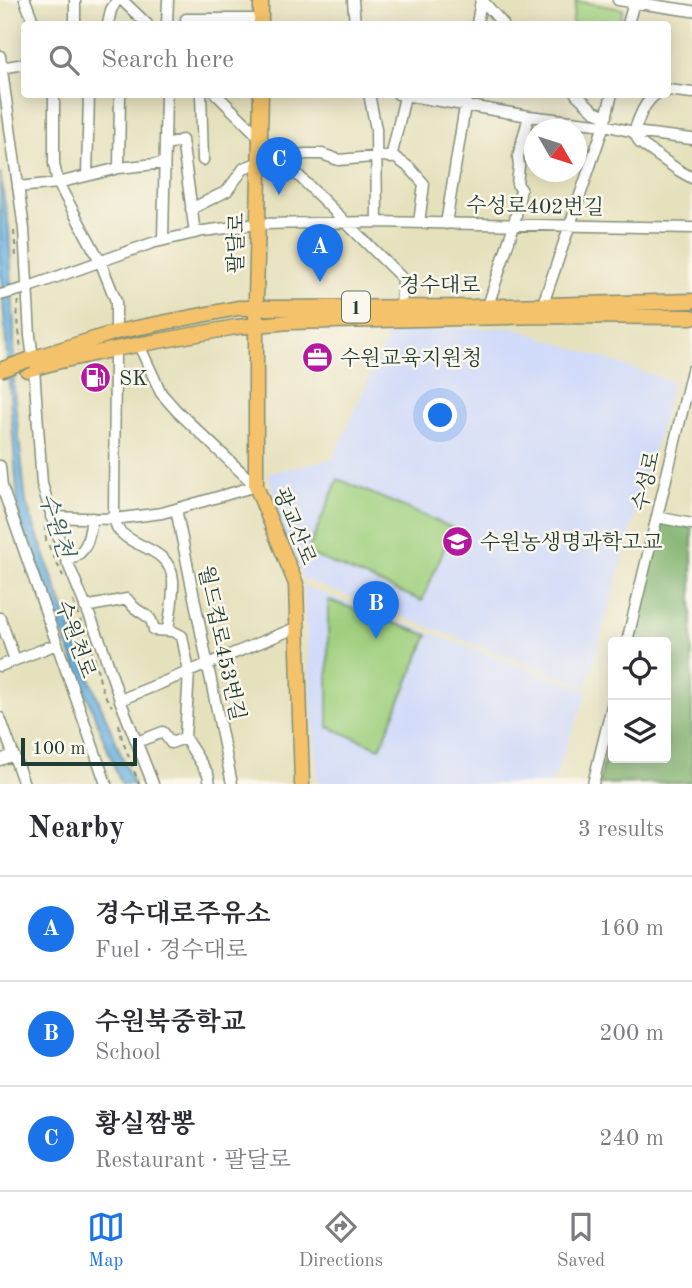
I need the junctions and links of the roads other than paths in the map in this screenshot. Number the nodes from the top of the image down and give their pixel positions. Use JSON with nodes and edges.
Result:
{"nodes":[{"id":1,"x":25,"y":0,"type":"edge"},
{"id":2,"x":75,"y":0,"type":"edge"},
{"id":3,"x":120,"y":0,"type":"edge"},
{"id":4,"x":168,"y":0,"type":"edge"},
{"id":5,"x":261,"y":0,"type":"edge"},
{"id":6,"x":353,"y":0,"type":"edge"},
{"id":7,"x":481,"y":0,"type":"edge"},
{"id":8,"x":618,"y":0,"type":"edge"},
{"id":9,"x":634,"y":2,"type":"junction"},
{"id":10,"x":668,"y":4,"type":"edge"},
{"id":11,"x":692,"y":11,"type":"edge"},
{"id":12,"x":186,"y":19,"type":"dead end"},
{"id":13,"x":33,"y":21,"type":"edge"},
{"id":14,"x":75,"y":21,"type":"edge"},
{"id":15,"x":109,"y":21,"type":"edge"},
{"id":16,"x":144,"y":21,"type":"edge"},
{"id":17,"x":167,"y":21,"type":"edge"},
{"id":18,"x":205,"y":21,"type":"edge"},
{"id":19,"x":261,"y":21,"type":"edge"},
{"id":20,"x":355,"y":21,"type":"edge"},
{"id":21,"x":478,"y":21,"type":"edge"},
{"id":22,"x":500,"y":21,"type":"edge"},
{"id":23,"x":629,"y":21,"type":"edge"},
{"id":24,"x":1,"y":62,"type":"edge"},
{"id":25,"x":21,"y":64,"type":"edge"},
{"id":26,"x":671,"y":90,"type":"edge"},
{"id":27,"x":692,"y":93,"type":"edge"},
{"id":28,"x":54,"y":98,"type":"edge"},
{"id":29,"x":89,"y":98,"type":"edge"},
{"id":30,"x":120,"y":98,"type":"edge"},
{"id":31,"x":166,"y":98,"type":"edge"},
{"id":32,"x":201,"y":98,"type":"edge"},
{"id":33,"x":220,"y":98,"type":"edge"},
{"id":34,"x":261,"y":98,"type":"edge"},
{"id":35,"x":370,"y":98,"type":"edge"},
{"id":36,"x":401,"y":98,"type":"edge"},
{"id":37,"x":440,"y":98,"type":"edge"},
{"id":38,"x":580,"y":98,"type":"edge"},
{"id":39,"x":611,"y":98,"type":"edge"},
{"id":40,"x":650,"y":98,"type":"edge"},
{"id":41,"x":466,"y":100,"type":"edge"},
{"id":42,"x":529,"y":116,"type":"junction"},
{"id":43,"x":605,"y":121,"type":"junction"},
{"id":44,"x":634,"y":132,"type":"junction"},
{"id":45,"x":260,"y":138,"type":"junction"},
{"id":46,"x":692,"y":139,"type":"edge"},
{"id":47,"x":165,"y":146,"type":"junction"},
{"id":48,"x":377,"y":157,"type":"junction"},
{"id":49,"x":281,"y":158,"type":"junction"},
{"id":50,"x":391,"y":158,"type":"junction"},
{"id":51,"x":203,"y":160,"type":"dead end"},
{"id":52,"x":260,"y":162,"type":"junction"},
{"id":53,"x":164,"y":163,"type":"junction"},
{"id":54,"x":119,"y":168,"type":"junction"},
{"id":55,"x":87,"y":176,"type":"junction"},
{"id":56,"x":692,"y":178,"type":"edge"},
{"id":57,"x":58,"y":183,"type":"junction"},
{"id":58,"x":18,"y":187,"type":"junction"},
{"id":59,"x":191,"y":209,"type":"junction"},
{"id":60,"x":377,"y":222,"type":"junction"},
{"id":61,"x":419,"y":223,"type":"junction"},
{"id":62,"x":258,"y":224,"type":"junction"},
{"id":63,"x":347,"y":224,"type":"junction"},
{"id":64,"x":446,"y":224,"type":"junction"},
{"id":65,"x":514,"y":225,"type":"junction"},
{"id":66,"x":569,"y":226,"type":"junction"},
{"id":67,"x":692,"y":228,"type":"edge"},
{"id":68,"x":195,"y":233,"type":"junction"},
{"id":69,"x":163,"y":240,"type":"junction"},
{"id":70,"x":100,"y":261,"type":"junction"},
{"id":71,"x":25,"y":288,"type":"junction"},
{"id":72,"x":0,"y":295,"type":"edge"},
{"id":73,"x":692,"y":301,"type":"edge"},
{"id":74,"x":543,"y":304,"type":"junction"},
{"id":75,"x":488,"y":306,"type":"junction"},
{"id":76,"x":256,"y":307,"type":"junction"},
{"id":77,"x":401,"y":307,"type":"junction"},
{"id":78,"x":692,"y":317,"type":"edge"},
{"id":79,"x":256,"y":326,"type":"junction"},
{"id":80,"x":116,"y":332,"type":"junction"},
{"id":81,"x":139,"y":345,"type":"junction"},
{"id":82,"x":115,"y":349,"type":"junction"},
{"id":83,"x":30,"y":364,"type":"junction"},
{"id":84,"x":0,"y":370,"type":"edge"},
{"id":85,"x":692,"y":370,"type":"edge"},
{"id":86,"x":0,"y":380,"type":"edge"},
{"id":87,"x":0,"y":473,"type":"edge"},
{"id":88,"x":256,"y":486,"type":"junction"},
{"id":89,"x":176,"y":509,"type":"junction"},
{"id":90,"x":51,"y":517,"type":"junction"},
{"id":91,"x":657,"y":517,"type":"junction"},
{"id":92,"x":92,"y":518,"type":"junction"},
{"id":93,"x":114,"y":519,"type":"junction"},
{"id":94,"x":692,"y":524,"type":"edge"},
{"id":95,"x":67,"y":561,"type":"junction"},
{"id":96,"x":85,"y":607,"type":"junction"},
{"id":97,"x":0,"y":618,"type":"edge"},
{"id":98,"x":298,"y":627,"type":"junction"},
{"id":99,"x":168,"y":630,"type":"junction"},
{"id":100,"x":628,"y":637,"type":"edge"},
{"id":101,"x":57,"y":644,"type":"junction"},
{"id":102,"x":15,"y":660,"type":"junction"},
{"id":103,"x":206,"y":664,"type":"junction"},
{"id":104,"x":0,"y":666,"type":"edge"},
{"id":105,"x":189,"y":672,"type":"junction"},
{"id":106,"x":120,"y":700,"type":"junction"},
{"id":107,"x":0,"y":718,"type":"edge"},
{"id":108,"x":608,"y":722,"type":"edge"},
{"id":109,"x":185,"y":738,"type":"junction"},
{"id":110,"x":137,"y":742,"type":"junction"},
{"id":111,"x":13,"y":755,"type":"junction"},
{"id":112,"x":0,"y":760,"type":"edge"},
{"id":113,"x":24,"y":784,"type":"edge"},
{"id":114,"x":106,"y":784,"type":"edge"},
{"id":115,"x":153,"y":784,"type":"edge"},
{"id":116,"x":210,"y":784,"type":"edge"},
{"id":117,"x":232,"y":784,"type":"edge"},
{"id":118,"x":302,"y":784,"type":"edge"},
{"id":119,"x":593,"y":784,"type":"edge"}],
"edges":[{"from":1,"to":13,"type":"street"},
{"from":2,"to":14,"type":"street"},
{"from":3,"to":15,"type":"street"},
{"from":3,"to":16,"type":"street"},
{"from":4,"to":17,"type":"street"},
{"from":5,"to":19,"type":"main road"},
{"from":6,"to":20,"type":"street"},
{"from":7,"to":21,"type":"street"},
{"from":7,"to":22,"type":"street"},
{"from":8,"to":9,"type":"street"},
{"from":9,"to":10,"type":"street"},
{"from":9,"to":23,"type":"street"},
{"from":10,"to":11,"type":"street"},
{"from":12,"to":18,"type":"street"},
{"from":24,"to":25,"type":"street"},
{"from":24,"to":58,"type":"street","name":"수원천로"},
{"from":26,"to":27,"type":"street"},
{"from":28,"to":57,"type":"street"},
{"from":29,"to":55,"type":"street"},
{"from":30,"to":54,"type":"street"},
{"from":31,"to":47,"type":"street"},
{"from":32,"to":51,"type":"street"},
{"from":33,"to":45,"type":"street"},
{"from":34,"to":45,"type":"main road","name":"팔달로"},
{"from":35,"to":48,"type":"street"},
{"from":36,"to":50,"type":"street"},
{"from":37,"to":41,"type":"street"},
{"from":38,"to":43,"type":"street"},
{"from":39,"to":43,"type":"street"},
{"from":40,"to":44,"type":"street"},
{"from":41,"to":42,"type":"street"},
{"from":41,"to":64,"type":"street"},
{"from":42,"to":43,"type":"street"},
{"from":42,"to":65,"type":"street"},
{"from":43,"to":44,"type":"street"},
{"from":43,"to":66,"type":"street"},
{"from":44,"to":46,"type":"street"},
{"from":44,"to":56,"type":"street"},
{"from":45,"to":49,"type":"street"},
{"from":45,"to":52,"type":"main road","name":"팔달로"},
{"from":47,"to":53,"type":"street"},
{"from":47,"to":59,"type":"street"},
{"from":48,"to":49,"type":"street"},
{"from":48,"to":50,"type":"street"},
{"from":48,"to":60,"type":"street"},
{"from":49,"to":63,"type":"street"},
{"from":50,"to":61,"type":"street"},
{"from":52,"to":59,"type":"street","name":"팔달로"},
{"from":52,"to":62,"type":"main road","name":"팔달로"},
{"from":53,"to":54,"type":"street"},
{"from":53,"to":69,"type":"street"},
{"from":54,"to":55,"type":"street"},
{"from":55,"to":57,"type":"street"},
{"from":57,"to":58,"type":"street"},
{"from":57,"to":70,"type":"street"},
{"from":58,"to":71,"type":"street","name":"수원천로"},
{"from":59,"to":68,"type":"street"},
{"from":60,"to":61,"type":"street","name":"수성로402번길"},
{"from":60,"to":63,"type":"street","name":"수성로402번길"},
{"from":61,"to":64,"type":"street","name":"수성로402번길"},
{"from":62,"to":63,"type":"street","name":"수성로402번길"},
{"from":62,"to":68,"type":"street","name":"수성로402번길"},
{"from":62,"to":76,"type":"main road","name":"팔달로"},
{"from":63,"to":77,"type":"street"},
{"from":64,"to":65,"type":"street","name":"수성로402번길"},
{"from":65,"to":66,"type":"street","name":"수성로402번길"},
{"from":65,"to":75,"type":"street"},
{"from":66,"to":67,"type":"street","name":"수성로402번길"},
{"from":66,"to":74,"type":"street"},
{"from":68,"to":69,"type":"street","name":"수성로402번길"},
{"from":69,"to":70,"type":"street","name":"수성로402번길"},
{"from":70,"to":71,"type":"street","name":"수성로402번길"},
{"from":70,"to":80,"type":"street"},
{"from":71,"to":72,"type":"street","name":"수성로402번길","bridge":true},
{"from":71,"to":83,"type":"street","name":"수원천로"},
{"from":73,"to":74,"type":"main road","name":"경수대로","number":"1"},
{"from":74,"to":75,"type":"main road","name":"경수대로","number":"1"},
{"from":75,"to":77,"type":"main road","name":"경수대로","number":"1"},
{"from":76,"to":77,"type":"main road","name":"경수대로","number":"1"},
{"from":76,"to":79,"type":"main road","name":"팔달로"},
{"from":76,"to":80,"type":"main road","name":"경수대로","number":"1"},
{"from":78,"to":79,"type":"main road","name":"경수대로","number":"1"},
{"from":79,"to":81,"type":"main road","name":"경수대로","number":"1"},
{"from":79,"to":88,"type":"main road","name":"광교산로"},
{"from":80,"to":83,"type":"main road","name":"경수대로","number":"1"},
{"from":81,"to":82,"type":"main road","name":"경수대로","number":"1"},
{"from":81,"to":88,"type":"street"},
{"from":82,"to":83,"type":"main road","name":"경수대로","number":"1"},
{"from":82,"to":93,"type":"street"},
{"from":83,"to":84,"type":"main road","number":"1","bridge":true},
{"from":83,"to":86,"type":"main road","number":"1"},
{"from":83,"to":90,"type":"street","name":"수원천로"},
{"from":85,"to":91,"type":"street","name":"수성로"},
{"from":87,"to":101,"type":"street","name":"수원천로"},
{"from":88,"to":89,"type":"street"},
{"from":88,"to":98,"type":"main road","name":"광교산로"},
{"from":89,"to":93,"type":"street"},
{"from":89,"to":103,"type":"street","name":"월드컵로453번길"},
{"from":90,"to":92,"type":"street"},
{"from":90,"to":95,"type":"street","name":"수원천로"},
{"from":91,"to":94,"type":"street"},
{"from":91,"to":100,"type":"street","name":"수성로"},
{"from":92,"to":93,"type":"street"},
{"from":92,"to":95,"type":"street"},
{"from":93,"to":99,"type":"street"},
{"from":95,"to":96,"type":"street","name":"수원천로"},
{"from":96,"to":99,"type":"street"},
{"from":96,"to":106,"type":"street","name":"수원천로"},
{"from":97,"to":102,"type":"street"},
{"from":98,"to":103,"type":"street"},
{"from":98,"to":118,"type":"main road","name":"광교산로"},
{"from":99,"to":105,"type":"street"},
{"from":101,"to":102,"type":"street"},
{"from":101,"to":114,"type":"street","name":"수원천로"},
{"from":102,"to":104,"type":"street"},
{"from":103,"to":105,"type":"street"},
{"from":103,"to":117,"type":"street","name":"월드컵로453번길"},
{"from":105,"to":106,"type":"street"},
{"from":105,"to":109,"type":"street"},
{"from":106,"to":110,"type":"street","name":"수원천로"},
{"from":107,"to":111,"type":"street"},
{"from":108,"to":119,"type":"street"},
{"from":109,"to":110,"type":"street"},
{"from":109,"to":116,"type":"street"},
{"from":110,"to":115,"type":"street","name":"수원천로"},
{"from":111,"to":112,"type":"street"},
{"from":111,"to":113,"type":"street"}]}
